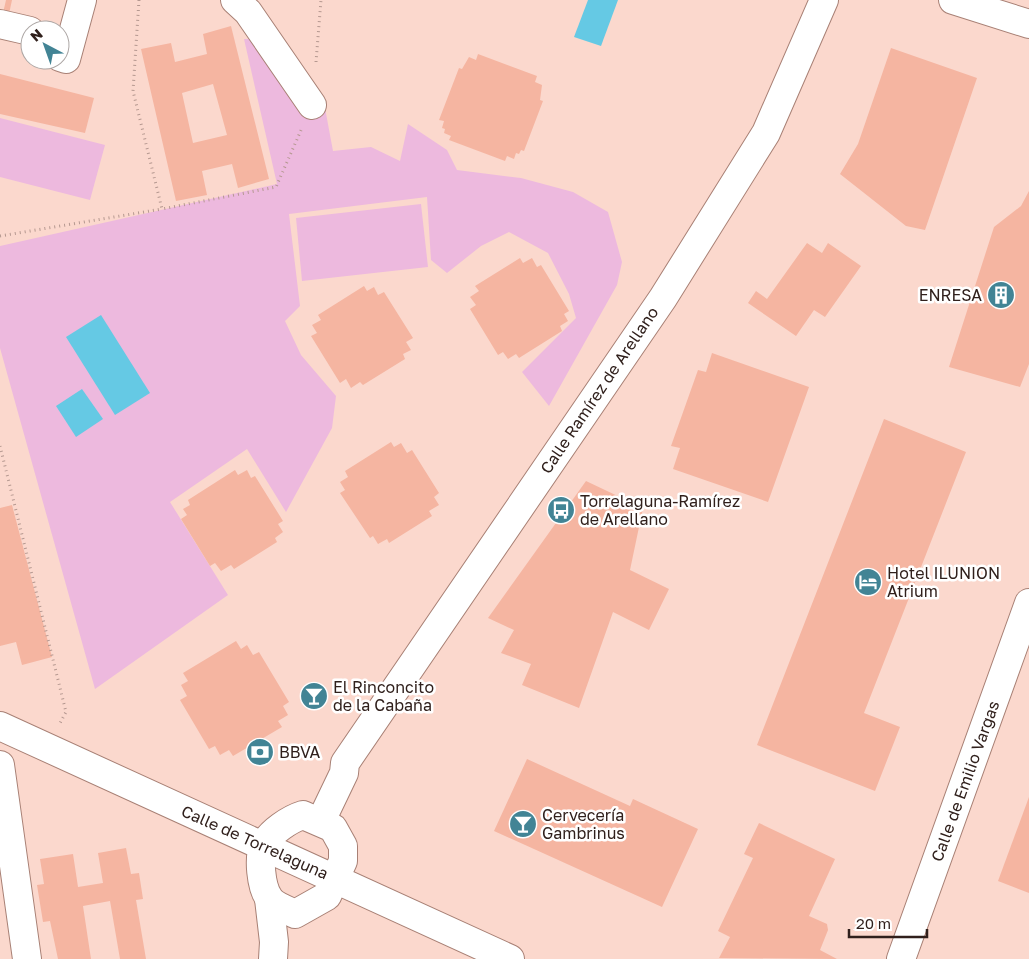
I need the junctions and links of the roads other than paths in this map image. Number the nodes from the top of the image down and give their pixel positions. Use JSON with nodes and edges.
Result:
{"nodes":[{"id":1,"x":82,"y":0,"type":"edge"},
{"id":2,"x":235,"y":0,"type":"edge"},
{"id":3,"x":824,"y":0,"type":"edge"},
{"id":4,"x":953,"y":0,"type":"edge"},
{"id":5,"x":0,"y":24,"type":"edge"},
{"id":6,"x":1029,"y":24,"type":"edge"},
{"id":7,"x":20,"y":29,"type":"edge"},
{"id":8,"x":70,"y":37,"type":"edge"},
{"id":9,"x":0,"y":43,"type":"edge"},
{"id":10,"x":20,"y":48,"type":"edge"},
{"id":11,"x":312,"y":105,"type":"road end"},
{"id":12,"x":1029,"y":603,"type":"edge"},
{"id":13,"x":0,"y":726,"type":"edge"},
{"id":14,"x":0,"y":765,"type":"edge"},
{"id":15,"x":312,"y":818,"type":"junction"},
{"id":16,"x":264,"y":845,"type":"junction"},
{"id":17,"x":336,"y":879,"type":"junction"},
{"id":18,"x":269,"y":899,"type":"junction"},
{"id":19,"x":295,"y":914,"type":"junction"},
{"id":20,"x":274,"y":951,"type":"edge"},
{"id":21,"x":27,"y":959,"type":"edge"},
{"id":22,"x":510,"y":959,"type":"edge"},
{"id":23,"x":901,"y":959,"type":"edge"}],
"edges":[{"from":1,"to":8,"type":"street"},
{"from":2,"to":11,"type":"street"},
{"from":3,"to":15,"type":"street","name":"Calle Ramírez de Arellano"},
{"from":4,"to":6,"type":"street"},
{"from":5,"to":7,"type":"street"},
{"from":9,"to":10,"type":"street"},
{"from":12,"to":23,"type":"street","name":"Calle de Emilio Vargas"},
{"from":13,"to":16,"type":"street","name":"Calle de Torrelaguna"},
{"from":14,"to":21,"type":"street"},
{"from":15,"to":16,"type":"street"},
{"from":15,"to":17,"type":"street"},
{"from":16,"to":17,"type":"street","name":"Calle de Torrelaguna"},
{"from":16,"to":18,"type":"street"},
{"from":17,"to":19,"type":"street"},
{"from":17,"to":22,"type":"street","name":"Calle de Torrelaguna"},
{"from":18,"to":19,"type":"street"},
{"from":18,"to":20,"type":"street"},
{"from":19,"to":20,"type":"street"}]}
